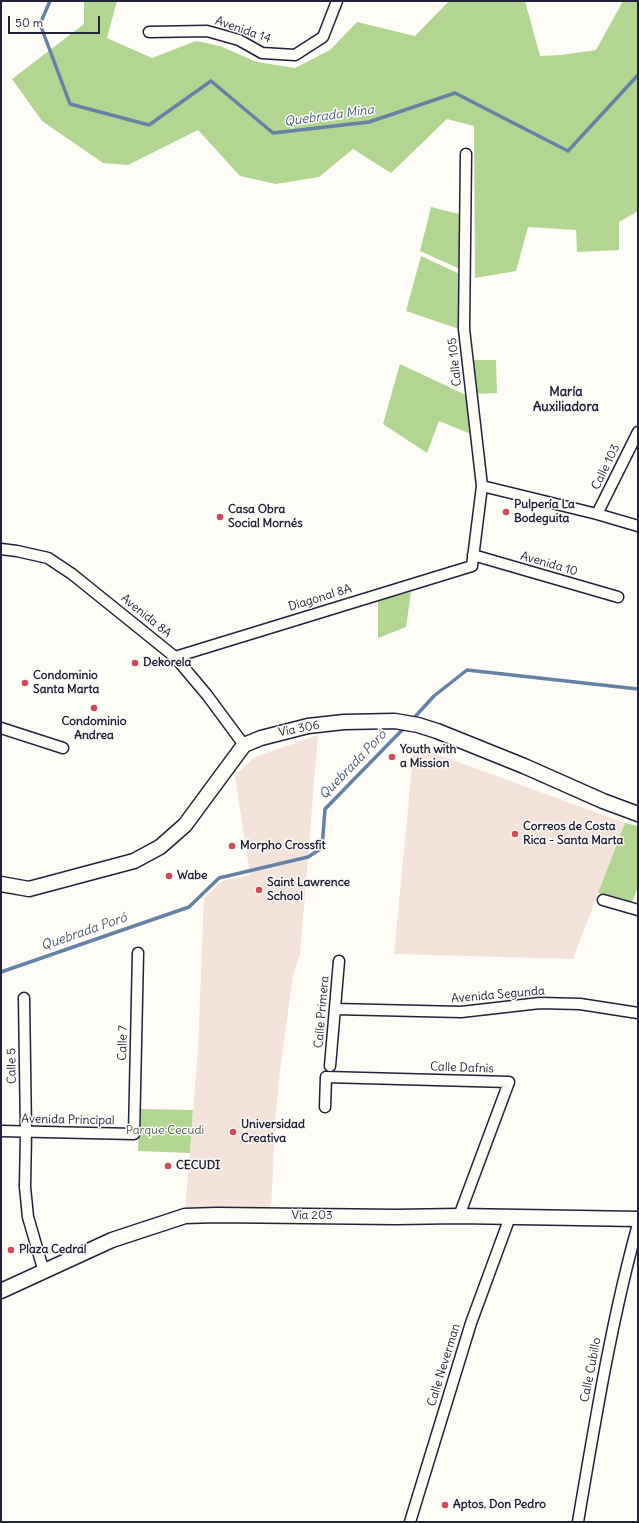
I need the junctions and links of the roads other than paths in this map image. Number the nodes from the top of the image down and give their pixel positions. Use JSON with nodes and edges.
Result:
{"nodes":[{"id":1,"x":337,"y":1,"type":"edge"},
{"id":2,"x":149,"y":32,"type":"dead end"},
{"id":3,"x":466,"y":154,"type":"dead end"},
{"id":4,"x":638,"y":432,"type":"edge"},
{"id":5,"x":482,"y":486,"type":"junction"},
{"id":6,"x":597,"y":514,"type":"junction"},
{"id":7,"x":638,"y":526,"type":"edge"},
{"id":8,"x":1,"y":549,"type":"edge"},
{"id":9,"x":473,"y":555,"type":"junction"},
{"id":10,"x":472,"y":566,"type":"joint"},
{"id":11,"x":618,"y":597,"type":"dead end"},
{"id":12,"x":175,"y":656,"type":"junction"},
{"id":13,"x":1,"y":728,"type":"edge"},
{"id":14,"x":244,"y":745,"type":"junction"},
{"id":15,"x":63,"y":748,"type":"dead end"},
{"id":16,"x":638,"y":814,"type":"edge"},
{"id":17,"x":1,"y":884,"type":"edge"},
{"id":18,"x":603,"y":900,"type":"dead end"},
{"id":19,"x":638,"y":910,"type":"edge"},
{"id":20,"x":138,"y":953,"type":"dead end"},
{"id":21,"x":339,"y":961,"type":"dead end"},
{"id":22,"x":24,"y":998,"type":"dead end"},
{"id":23,"x":335,"y":1009,"type":"junction"},
{"id":24,"x":638,"y":1013,"type":"edge"},
{"id":25,"x":330,"y":1066,"type":"dead end"},
{"id":26,"x":325,"y":1107,"type":"dead end"},
{"id":27,"x":1,"y":1131,"type":"edge"},
{"id":28,"x":26,"y":1132,"type":"junction"},
{"id":29,"x":134,"y":1134,"type":"joint"},
{"id":30,"x":459,"y":1216,"type":"junction"},
{"id":31,"x":510,"y":1217,"type":"junction"},
{"id":32,"x":638,"y":1219,"type":"edge"},
{"id":33,"x":638,"y":1224,"type":"edge"},
{"id":34,"x":44,"y":1272,"type":"junction"},
{"id":35,"x":1,"y":1291,"type":"edge"},
{"id":36,"x":410,"y":1522,"type":"edge"},
{"id":37,"x":578,"y":1522,"type":"edge"}],
"edges":[{"from":1,"to":2,"type":"street","name":"Avenida 14"},
{"from":3,"to":5,"type":"street","name":"Calle 105"},
{"from":4,"to":6,"type":"street","name":"Calle 103"},
{"from":5,"to":6,"type":"street"},
{"from":5,"to":9,"type":"street","name":"Calle 105"},
{"from":6,"to":7,"type":"street"},
{"from":8,"to":12,"type":"street","name":"Avenida 8A"},
{"from":9,"to":10,"type":"street","name":"Calle 105"},
{"from":9,"to":11,"type":"street","name":"Avenida 10"},
{"from":10,"to":12,"type":"street","name":"Diagonal 8A"},
{"from":12,"to":14,"type":"street","name":"Avenida 8A"},
{"from":13,"to":15,"type":"street"},
{"from":14,"to":16,"type":"street","name":"Vía 306"},
{"from":14,"to":17,"type":"street"},
{"from":18,"to":19,"type":"street"},
{"from":20,"to":29,"type":"street","name":"Calle 7"},
{"from":21,"to":23,"type":"street","name":"Calle Primera"},
{"from":22,"to":28,"type":"street","name":"Calle 5"},
{"from":23,"to":24,"type":"street","name":"Avenida Segunda"},
{"from":23,"to":25,"type":"street","name":"Calle Primera"},
{"from":26,"to":30,"type":"street","name":"Calle Dafnis"},
{"from":27,"to":28,"type":"street","name":"Avenida Principal"},
{"from":28,"to":29,"type":"street","name":"Avenida Principal"},
{"from":28,"to":34,"type":"street","name":"Calle 5"},
{"from":30,"to":31,"type":"street","name":"Vía 203"},
{"from":30,"to":34,"type":"street","name":"Vía 203"},
{"from":31,"to":32,"type":"street","name":"Vía 203"},
{"from":31,"to":36,"type":"street","name":"Calle Neverman"},
{"from":33,"to":37,"type":"street","name":"Calle Cubillo"},
{"from":34,"to":35,"type":"street","name":"Vía 203"}]}
